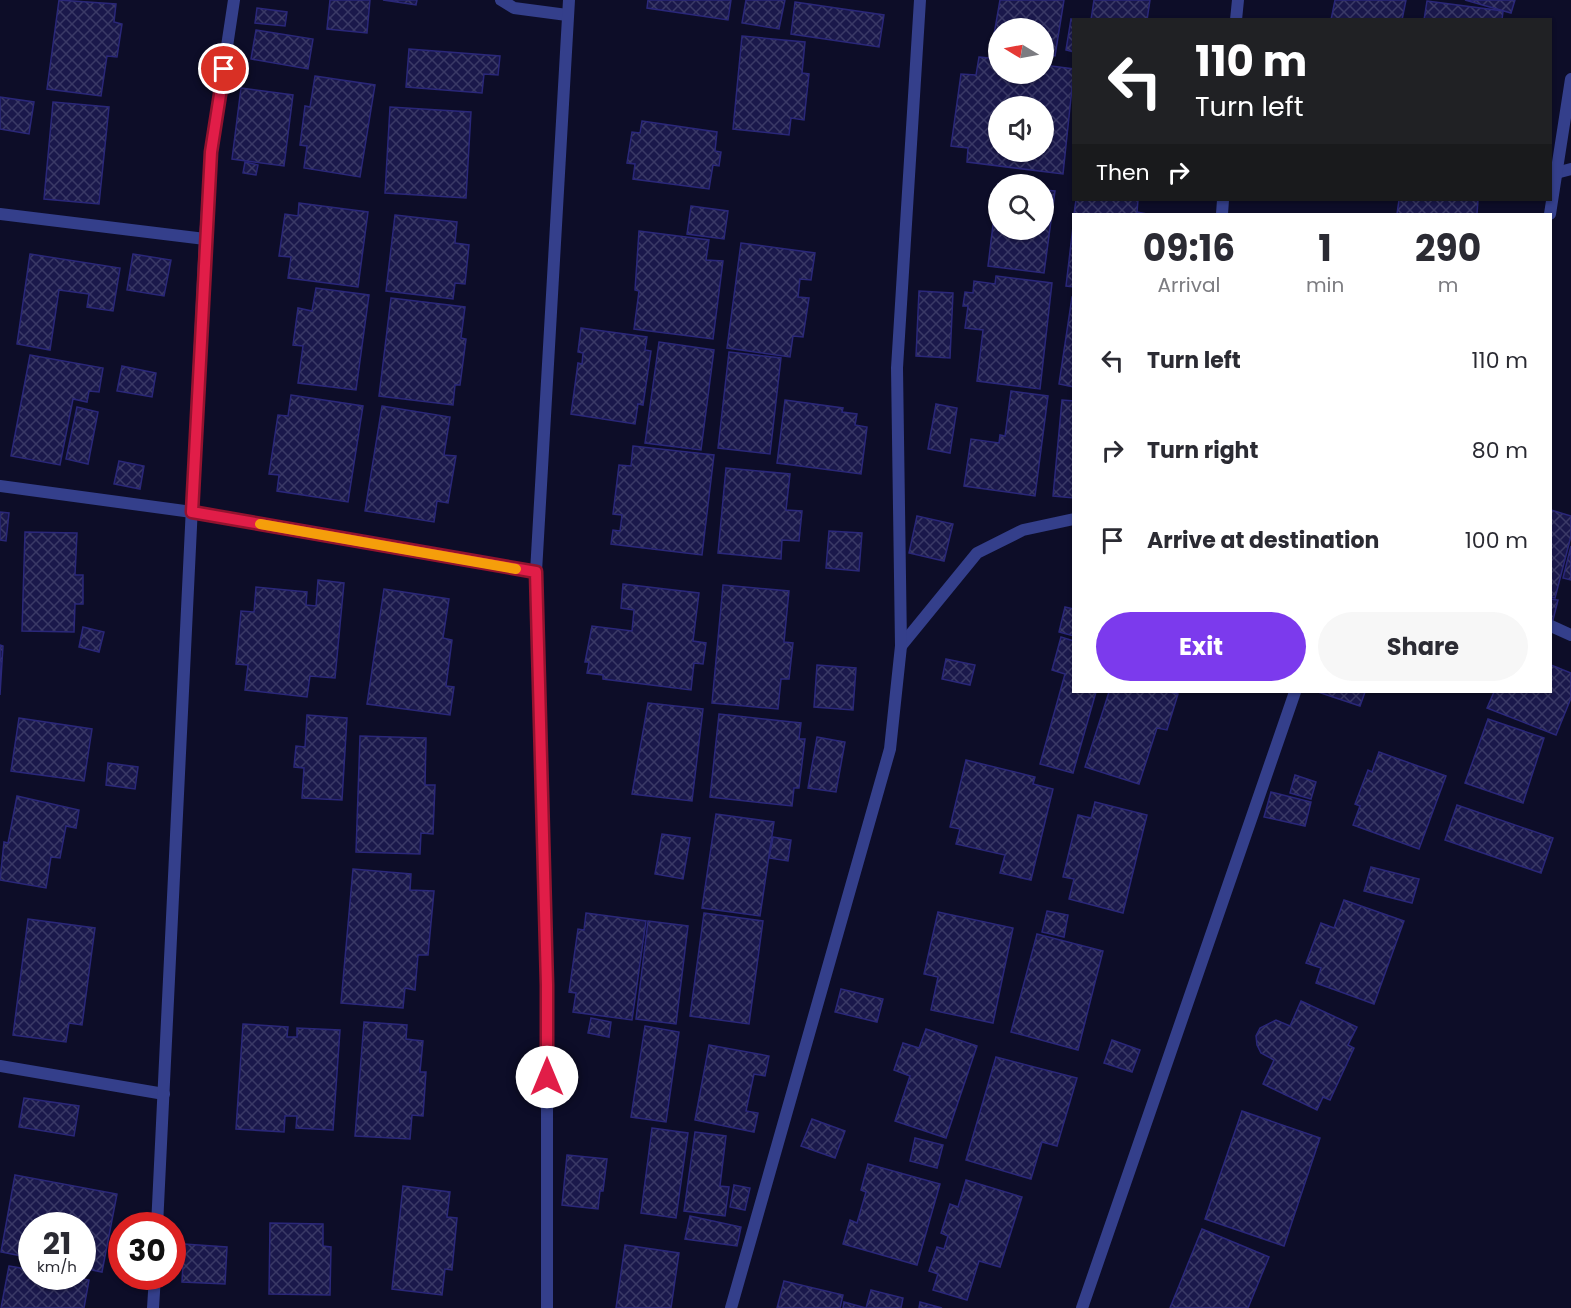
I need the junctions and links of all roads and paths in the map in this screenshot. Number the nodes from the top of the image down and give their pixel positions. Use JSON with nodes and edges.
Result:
{"nodes":[{"id":1,"x":234,"y":0,"type":"edge"},
{"id":2,"x":501,"y":0,"type":"edge"},
{"id":3,"x":569,"y":0,"type":"edge"},
{"id":4,"x":920,"y":0,"type":"edge"},
{"id":5,"x":1238,"y":0,"type":"edge"},
{"id":6,"x":567,"y":15,"type":"junction"},
{"id":7,"x":1236,"y":18,"type":"edge"},
{"id":8,"x":1571,"y":79,"type":"edge"},
{"id":9,"x":1571,"y":169,"type":"edge"},
{"id":10,"x":1556,"y":173,"type":"junction"},
{"id":11,"x":1552,"y":200,"type":"edge"},
{"id":12,"x":0,"y":214,"type":"edge"},
{"id":13,"x":205,"y":239,"type":"junction"},
{"id":14,"x":0,"y":486,"type":"edge"},
{"id":15,"x":192,"y":512,"type":"junction"},
{"id":16,"x":1072,"y":519,"type":"edge"},
{"id":17,"x":536,"y":572,"type":"junction"},
{"id":18,"x":1552,"y":626,"type":"edge"},
{"id":19,"x":1571,"y":635,"type":"edge"},
{"id":20,"x":901,"y":646,"type":"junction"},
{"id":21,"x":1295,"y":693,"type":"edge"},
{"id":22,"x":0,"y":1066,"type":"edge"},
{"id":23,"x":164,"y":1094,"type":"junction"},
{"id":24,"x":158,"y":1212,"type":"edge"},
{"id":25,"x":154,"y":1290,"type":"edge"},
{"id":26,"x":153,"y":1308,"type":"edge"},
{"id":27,"x":547,"y":1308,"type":"edge"},
{"id":28,"x":731,"y":1308,"type":"edge"},
{"id":29,"x":1082,"y":1308,"type":"edge"}],
"edges":[{"from":1,"to":13,"type":"street"},
{"from":2,"to":6,"type":"street"},
{"from":3,"to":6,"type":"street"},
{"from":4,"to":20,"type":"street"},
{"from":5,"to":7,"type":"street"},
{"from":6,"to":17,"type":"street"},
{"from":8,"to":10,"type":"street"},
{"from":9,"to":10,"type":"street"},
{"from":10,"to":11,"type":"street"},
{"from":12,"to":13,"type":"street"},
{"from":13,"to":15,"type":"street"},
{"from":14,"to":15,"type":"street"},
{"from":15,"to":17,"type":"street"},
{"from":15,"to":23,"type":"street"},
{"from":16,"to":20,"type":"street"},
{"from":17,"to":27,"type":"street"},
{"from":18,"to":19,"type":"street"},
{"from":20,"to":28,"type":"street"},
{"from":21,"to":29,"type":"street"},
{"from":22,"to":23,"type":"street"},
{"from":23,"to":24,"type":"street"},
{"from":25,"to":26,"type":"street"}]}
